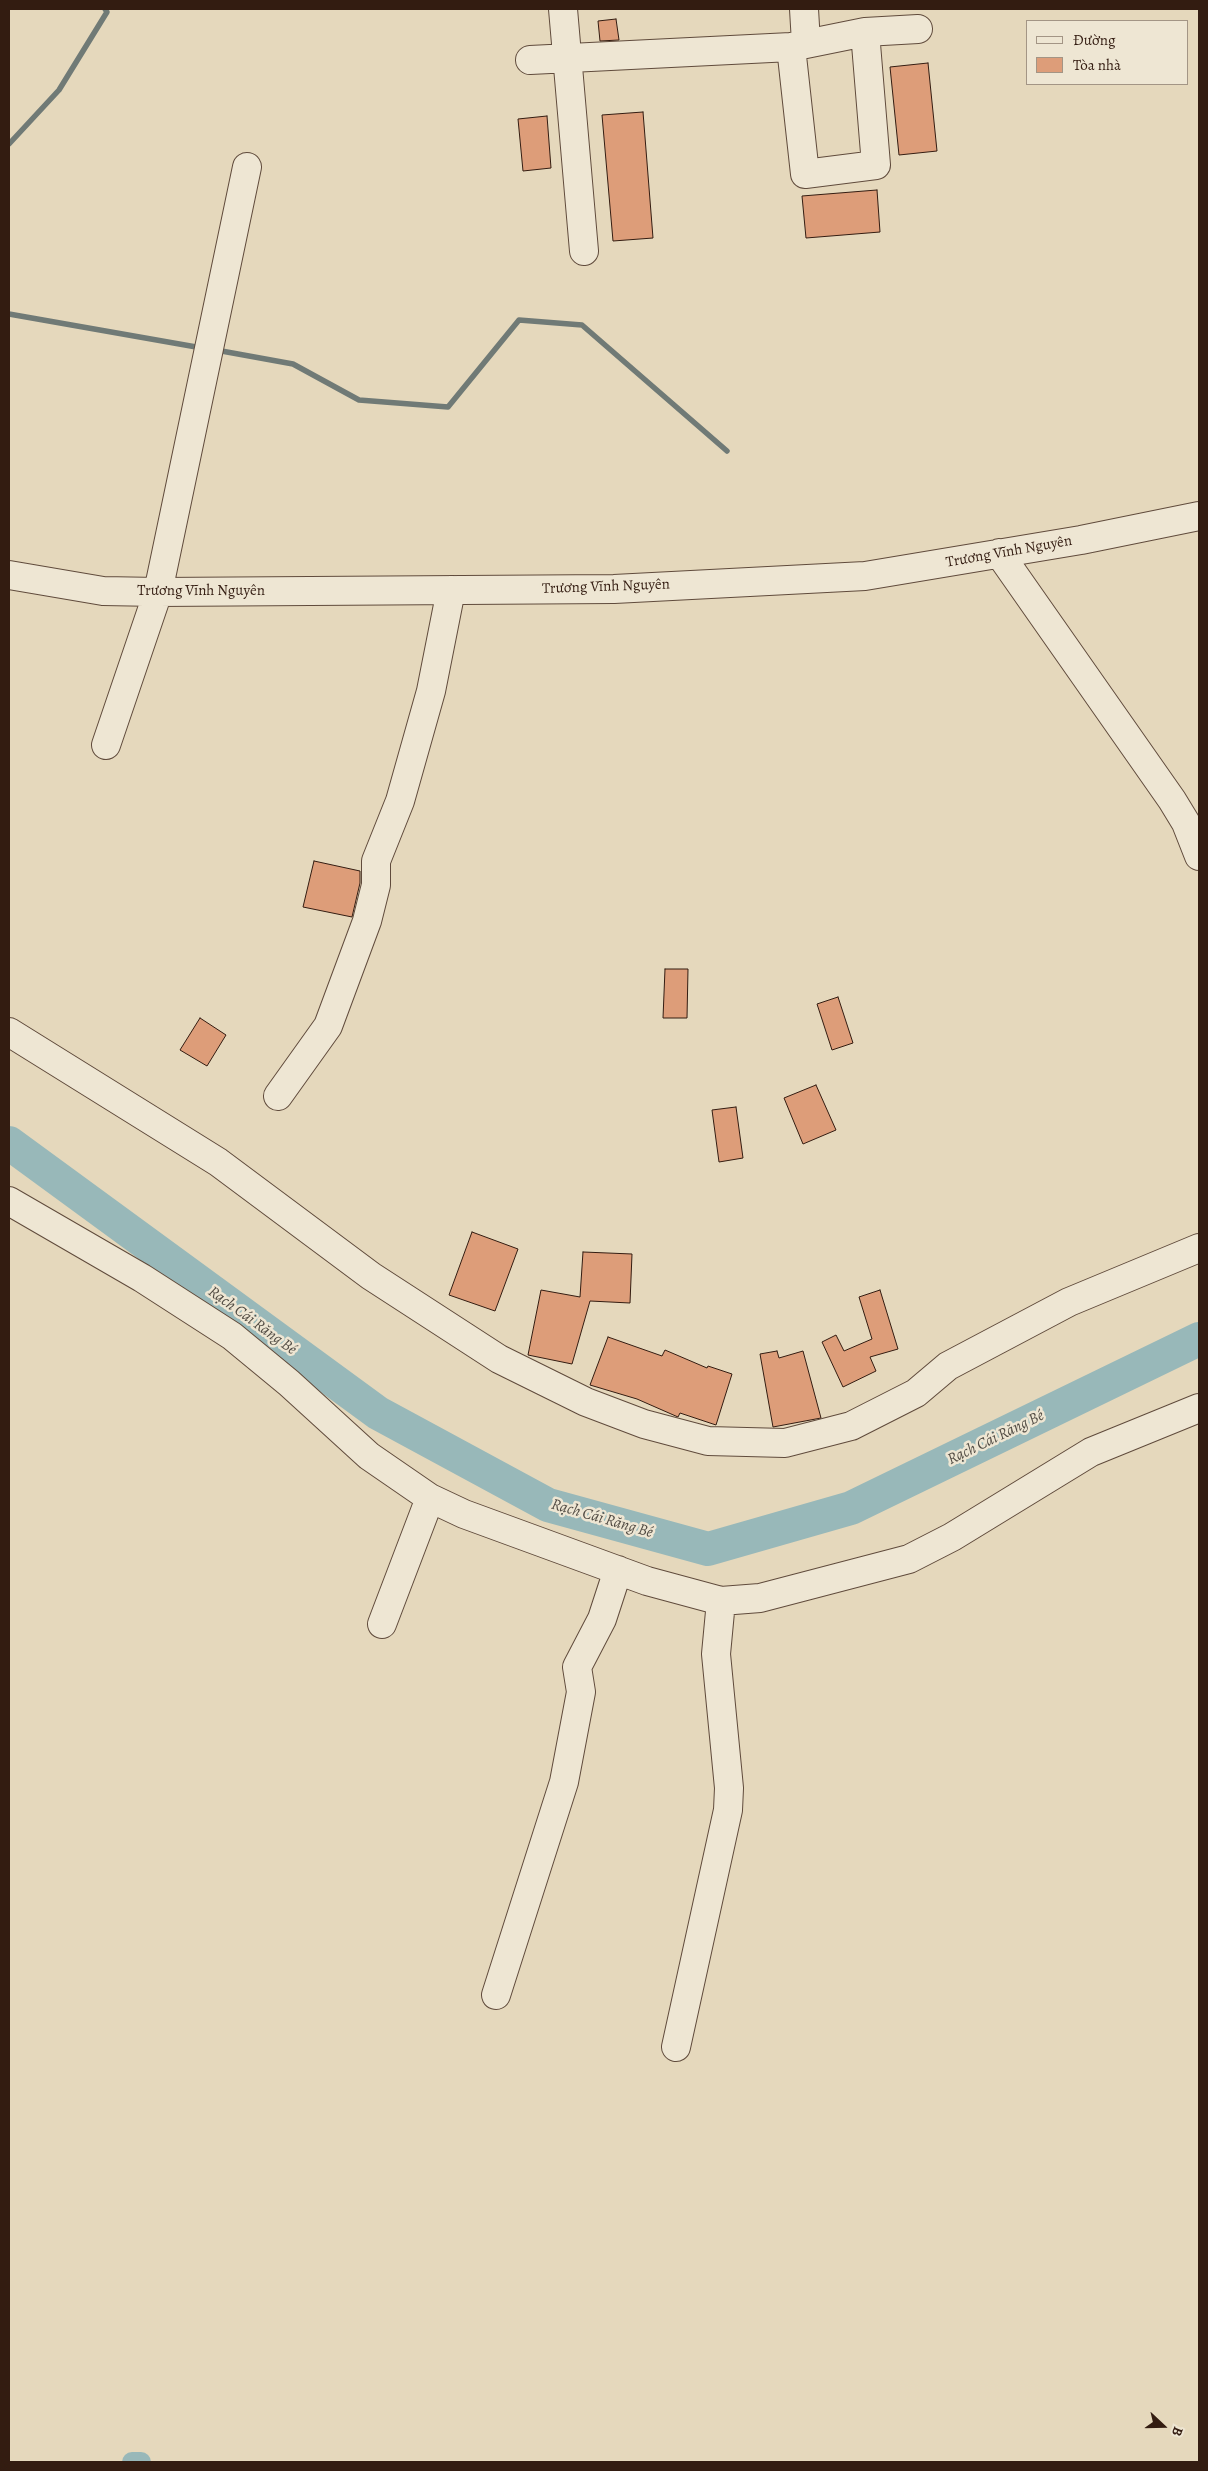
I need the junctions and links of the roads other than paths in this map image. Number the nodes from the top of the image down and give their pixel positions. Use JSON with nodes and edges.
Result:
{"nodes":[{"id":1,"x":563,"y":9,"type":"edge"},
{"id":2,"x":804,"y":9,"type":"edge"},
{"id":3,"x":918,"y":29,"type":"dead end"},
{"id":4,"x":866,"y":32,"type":"junction"},
{"id":5,"x":798,"y":45,"type":"junction"},
{"id":6,"x":566,"y":58,"type":"junction"},
{"id":7,"x":530,"y":60,"type":"dead end"},
{"id":8,"x":247,"y":167,"type":"dead end"},
{"id":9,"x":584,"y":251,"type":"dead end"},
{"id":10,"x":1199,"y":516,"type":"edge"},
{"id":11,"x":999,"y":553,"type":"junction"},
{"id":12,"x":9,"y":575,"type":"edge"},
{"id":13,"x":452,"y":590,"type":"junction"},
{"id":14,"x":158,"y":592,"type":"junction"},
{"id":15,"x":106,"y":745,"type":"dead end"},
{"id":16,"x":1199,"y":856,"type":"edge"},
{"id":17,"x":9,"y":1032,"type":"edge"},
{"id":18,"x":278,"y":1096,"type":"dead end"},
{"id":19,"x":9,"y":1201,"type":"edge"},
{"id":20,"x":1199,"y":1248,"type":"edge"},
{"id":21,"x":1199,"y":1408,"type":"edge"},
{"id":22,"x":430,"y":1498,"type":"junction"},
{"id":23,"x":618,"y":1570,"type":"junction"},
{"id":24,"x":721,"y":1601,"type":"junction"},
{"id":25,"x":382,"y":1624,"type":"dead end"},
{"id":26,"x":496,"y":1995,"type":"dead end"},
{"id":27,"x":676,"y":2047,"type":"dead end"}],
"edges":[{"from":1,"to":6,"type":"street"},
{"from":2,"to":5,"type":"street"},
{"from":3,"to":4,"type":"street"},
{"from":4,"to":5,"type":"street"},
{"from":4,"to":5,"type":"street"},
{"from":5,"to":6,"type":"street"},
{"from":6,"to":7,"type":"street"},
{"from":6,"to":9,"type":"street"},
{"from":8,"to":14,"type":"street"},
{"from":10,"to":11,"type":"street","name":"Trương Vĩnh Nguyên"},
{"from":11,"to":13,"type":"street","name":"Trương Vĩnh Nguyên"},
{"from":11,"to":16,"type":"street"},
{"from":12,"to":14,"type":"street","name":"Trương Vĩnh Nguyên"},
{"from":13,"to":14,"type":"street","name":"Trương Vĩnh Nguyên"},
{"from":13,"to":18,"type":"street"},
{"from":14,"to":15,"type":"street"},
{"from":17,"to":20,"type":"street"},
{"from":19,"to":22,"type":"street"},
{"from":21,"to":24,"type":"street"},
{"from":22,"to":23,"type":"street"},
{"from":22,"to":25,"type":"street"},
{"from":23,"to":24,"type":"street"},
{"from":23,"to":26,"type":"street"},
{"from":24,"to":27,"type":"street"}]}
